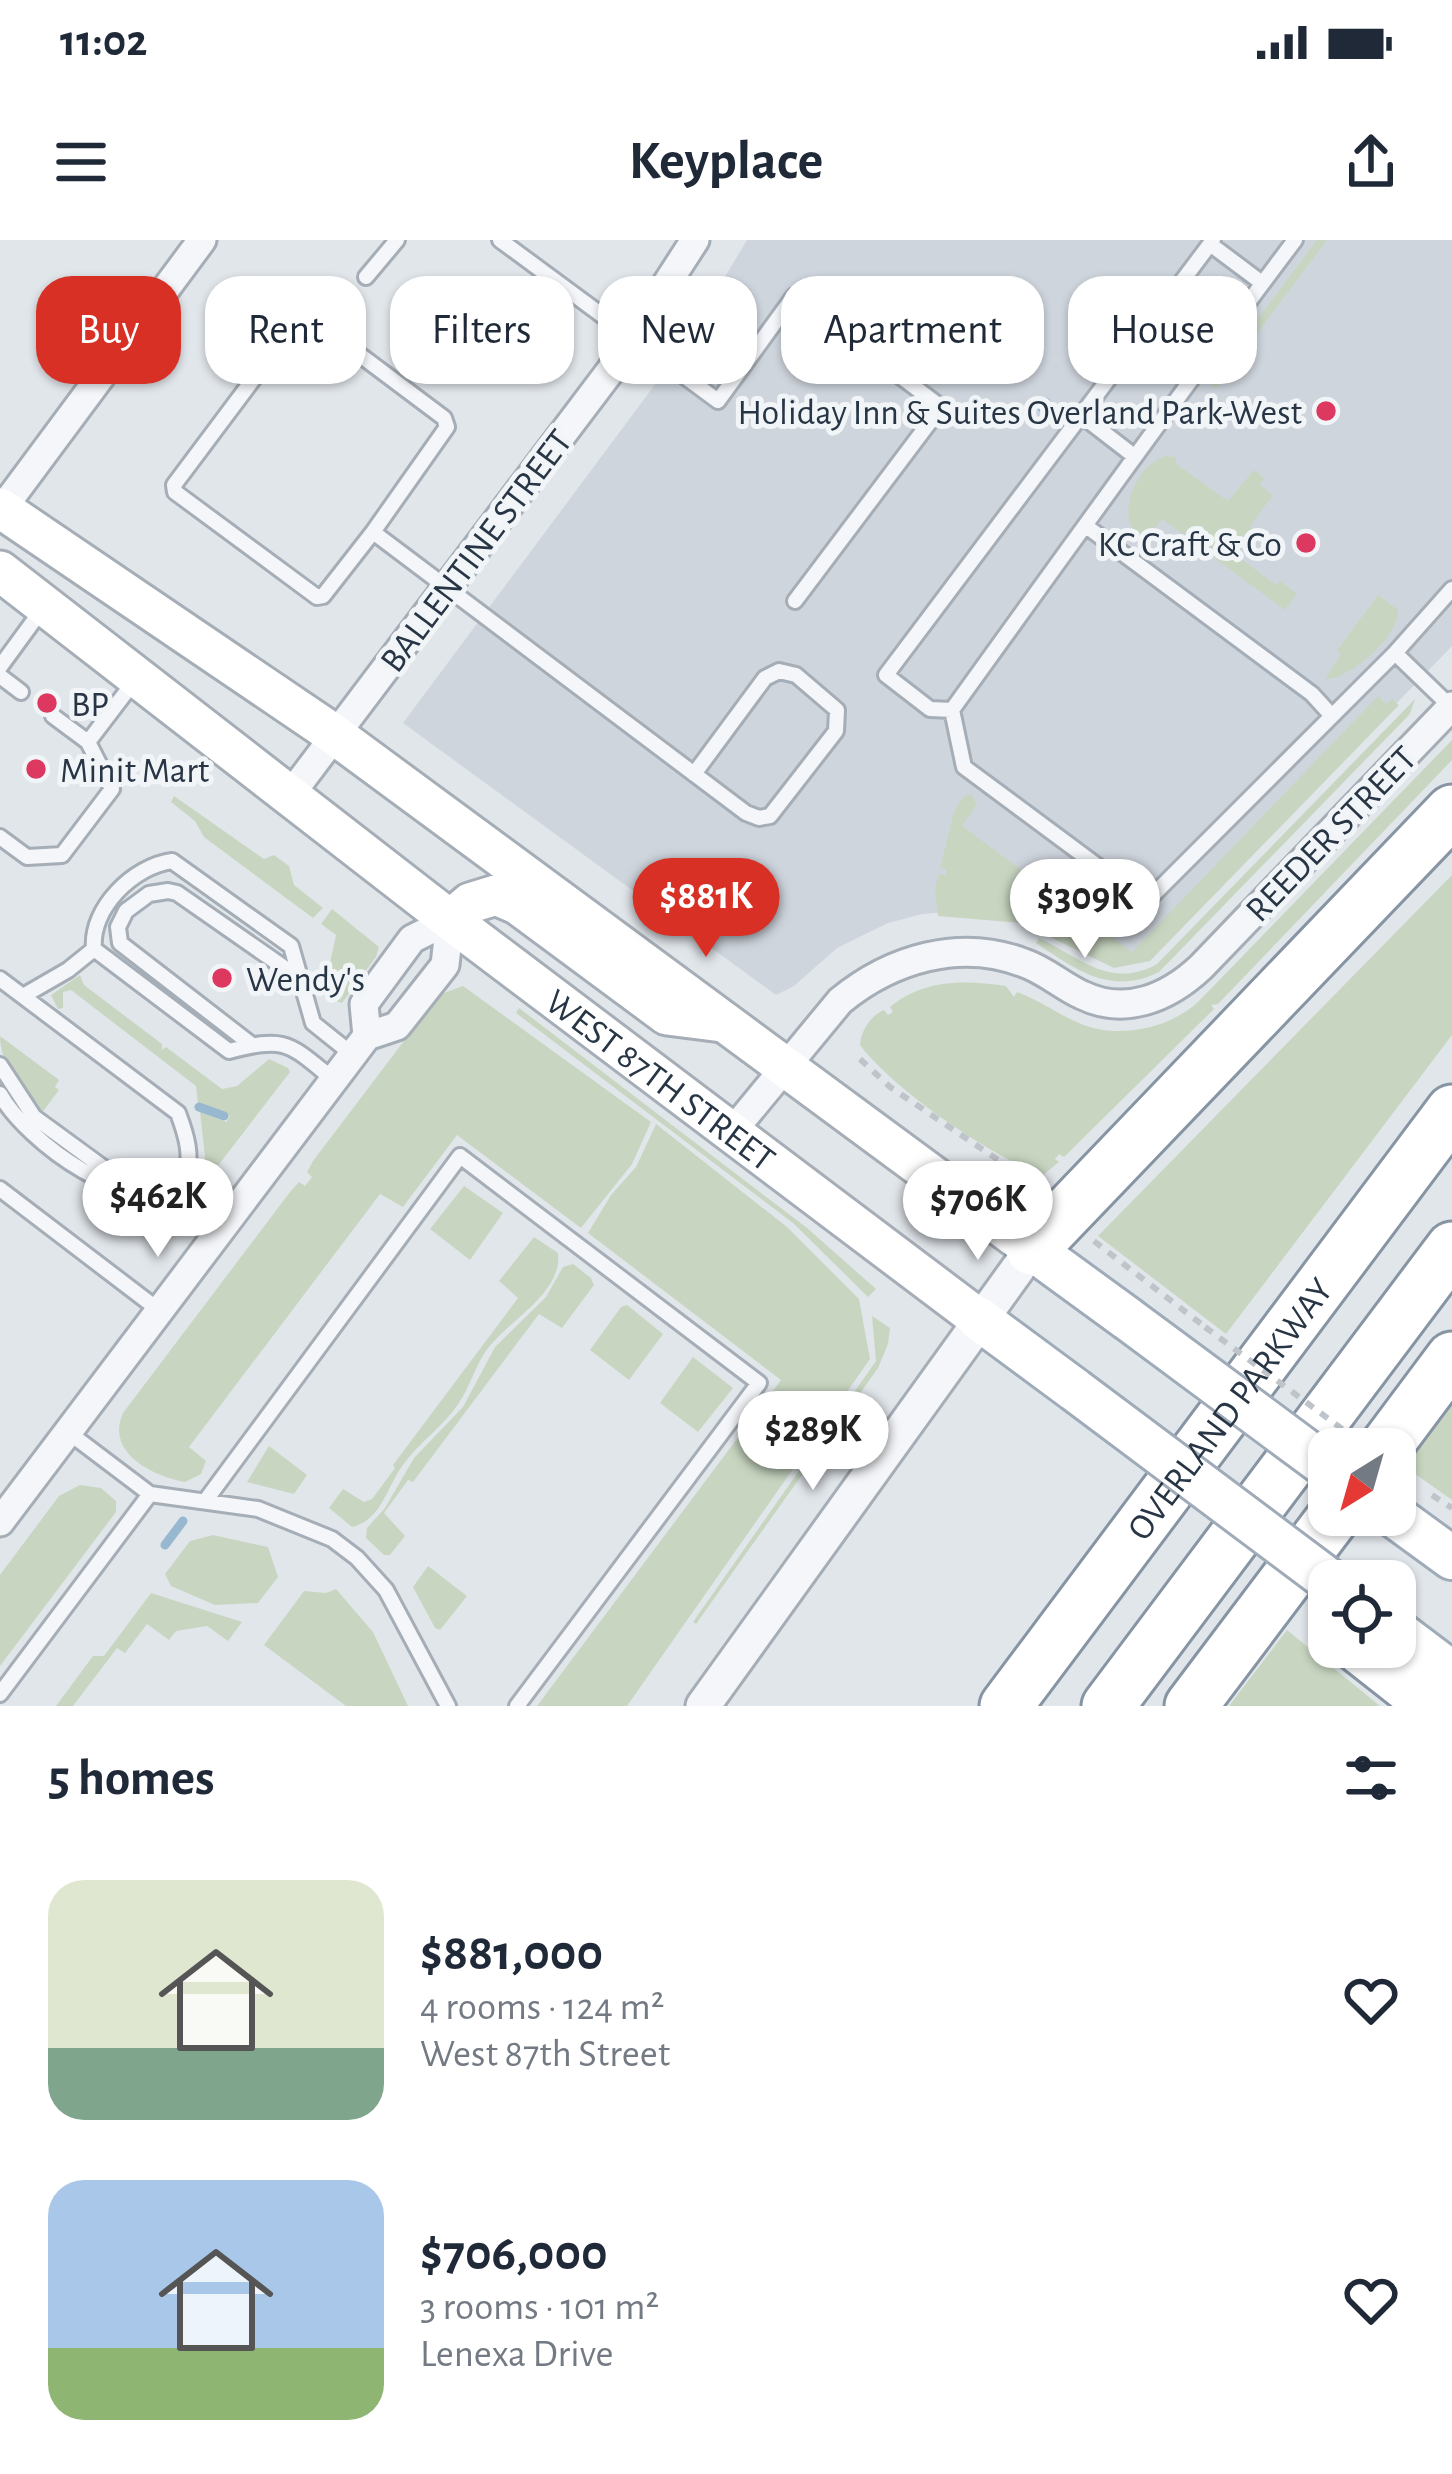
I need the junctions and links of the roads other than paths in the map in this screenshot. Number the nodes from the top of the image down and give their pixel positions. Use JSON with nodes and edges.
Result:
{"nodes":[{"id":1,"x":202,"y":240,"type":"edge"},
{"id":2,"x":397,"y":240,"type":"edge"},
{"id":3,"x":500,"y":240,"type":"edge"},
{"id":4,"x":695,"y":240,"type":"edge"},
{"id":5,"x":1294,"y":240,"type":"edge"},
{"id":6,"x":1211,"y":242,"type":"edge"},
{"id":7,"x":672,"y":276,"type":"edge"},
{"id":8,"x":366,"y":277,"type":"dead end"},
{"id":9,"x":1262,"y":283,"type":"junction"},
{"id":10,"x":598,"y":312,"type":"edge"},
{"id":11,"x":757,"y":347,"type":"edge"},
{"id":12,"x":599,"y":384,"type":"edge"},
{"id":13,"x":695,"y":384,"type":"edge"},
{"id":14,"x":730,"y":384,"type":"edge"},
{"id":15,"x":1081,"y":415,"type":"junction"},
{"id":16,"x":1133,"y":456,"type":"junction"},
{"id":17,"x":1,"y":510,"type":"edge"},
{"id":18,"x":1087,"y":526,"type":"junction"},
{"id":19,"x":373,"y":532,"type":"junction"},
{"id":20,"x":0,"y":571,"type":"edge"},
{"id":21,"x":446,"y":589,"type":"junction"},
{"id":22,"x":1452,"y":589,"type":"edge"},
{"id":23,"x":795,"y":601,"type":"dead end"},
{"id":24,"x":44,"y":607,"type":"junction"},
{"id":25,"x":1395,"y":653,"type":"junction"},
{"id":26,"x":0,"y":671,"type":"edge"},
{"id":27,"x":137,"y":677,"type":"junction"},
{"id":28,"x":21,"y":692,"type":"dead end"},
{"id":29,"x":1451,"y":707,"type":"edge"},
{"id":30,"x":952,"y":710,"type":"junction"},
{"id":31,"x":52,"y":716,"type":"dead end"},
{"id":32,"x":1333,"y":716,"type":"junction"},
{"id":33,"x":335,"y":735,"type":"junction"},
{"id":34,"x":88,"y":742,"type":"junction"},
{"id":35,"x":694,"y":774,"type":"junction"},
{"id":36,"x":290,"y":795,"type":"junction"},
{"id":37,"x":1452,"y":811,"type":"edge"},
{"id":38,"x":0,"y":837,"type":"edge"},
{"id":39,"x":450,"y":920,"type":"junction"},
{"id":40,"x":94,"y":949,"type":"junction"},
{"id":41,"x":298,"y":978,"type":"junction"},
{"id":42,"x":0,"y":979,"type":"edge"},
{"id":43,"x":23,"y":996,"type":"junction"},
{"id":44,"x":728,"y":1023,"type":"junction"},
{"id":45,"x":252,"y":1046,"type":"junction"},
{"id":46,"x":360,"y":1046,"type":"junction"},
{"id":47,"x":0,"y":1065,"type":"edge"},
{"id":48,"x":785,"y":1065,"type":"junction"},
{"id":49,"x":334,"y":1079,"type":"junction"},
{"id":50,"x":0,"y":1094,"type":"edge"},
{"id":51,"x":1452,"y":1111,"type":"edge"},
{"id":52,"x":731,"y":1133,"type":"junction"},
{"id":53,"x":187,"y":1181,"type":"junction"},
{"id":54,"x":122,"y":1187,"type":"junction"},
{"id":55,"x":0,"y":1189,"type":"edge"},
{"id":56,"x":230,"y":1215,"type":"junction"},
{"id":57,"x":1452,"y":1248,"type":"edge"},
{"id":58,"x":1032,"y":1249,"type":"junction"},
{"id":59,"x":160,"y":1311,"type":"junction"},
{"id":60,"x":979,"y":1319,"type":"junction"},
{"id":61,"x":1452,"y":1358,"type":"edge"},
{"id":62,"x":1400,"y":1428,"type":"edge"},
{"id":63,"x":68,"y":1432,"type":"junction"},
{"id":64,"x":1308,"y":1452,"type":"edge"},
{"id":65,"x":150,"y":1494,"type":"junction"},
{"id":66,"x":206,"y":1500,"type":"junction"},
{"id":67,"x":2,"y":1514,"type":"edge"},
{"id":68,"x":1416,"y":1519,"type":"edge"},
{"id":69,"x":1319,"y":1536,"type":"edge"},
{"id":70,"x":1452,"y":1558,"type":"edge"},
{"id":71,"x":1308,"y":1564,"type":"edge"},
{"id":72,"x":1416,"y":1645,"type":"edge"},
{"id":73,"x":1386,"y":1668,"type":"edge"},
{"id":74,"x":1452,"y":1672,"type":"edge"},
{"id":75,"x":0,"y":1694,"type":"edge"},
{"id":76,"x":448,"y":1706,"type":"edge"},
{"id":77,"x":517,"y":1706,"type":"edge"},
{"id":78,"x":703,"y":1706,"type":"edge"},
{"id":79,"x":1006,"y":1706,"type":"edge"},
{"id":80,"x":1108,"y":1706,"type":"edge"},
{"id":81,"x":1191,"y":1706,"type":"edge"},
{"id":82,"x":1434,"y":1706,"type":"edge"}],
"edges":[{"from":1,"to":17,"type":"street"},
{"from":2,"to":8,"type":"lane"},
{"from":3,"to":10,"type":"lane"},
{"from":4,"to":7,"type":"street","name":"BALLENTINE STREET"},
{"from":5,"to":9,"type":"lane"},
{"from":6,"to":9,"type":"lane"},
{"from":6,"to":15,"type":"lane"},
{"from":9,"to":16,"type":"lane"},
{"from":11,"to":23,"type":"lane"},
{"from":12,"to":21,"type":"street","name":"BALLENTINE STREET"},
{"from":13,"to":14,"type":"lane"},
{"from":15,"to":16,"type":"lane"},
{"from":15,"to":30,"type":"lane"},
{"from":16,"to":18,"type":"lane"},
{"from":17,"to":33,"type":"main road"},
{"from":18,"to":30,"type":"lane"},
{"from":18,"to":32,"type":"lane"},
{"from":19,"to":19,"type":"lane"},
{"from":19,"to":21,"type":"lane"},
{"from":20,"to":24,"type":"main road","name":"WEST 87TH STREET"},
{"from":21,"to":33,"type":"street","name":"BALLENTINE STREET"},
{"from":21,"to":35,"type":"lane"},
{"from":22,"to":25,"type":"lane"},
{"from":24,"to":26,"type":"lane"},
{"from":24,"to":27,"type":"main road","name":"WEST 87TH STREET"},
{"from":25,"to":29,"type":"lane"},
{"from":25,"to":32,"type":"lane"},
{"from":26,"to":28,"type":"lane"},
{"from":27,"to":34,"type":"lane"},
{"from":27,"to":36,"type":"main road","name":"WEST 87TH STREET"},
{"from":29,"to":48,"type":"street","name":"REEDER STREET"},
{"from":30,"to":32,"type":"lane"},
{"from":31,"to":34,"type":"lane"},
{"from":33,"to":36,"type":"street","name":"BALLENTINE STREET"},
{"from":33,"to":44,"type":"main road"},
{"from":34,"to":38,"type":"lane"},
{"from":35,"to":35,"type":"lane"},
{"from":36,"to":39,"type":"main road","name":"WEST 87TH STREET"},
{"from":37,"to":58,"type":"highway"},
{"from":39,"to":44,"type":"main road"},
{"from":39,"to":46,"type":"street"},
{"from":39,"to":46,"type":"street"},
{"from":39,"to":52,"type":"main road","name":"WEST 87TH STREET"},
{"from":40,"to":41,"type":"lane"},
{"from":40,"to":43,"type":"lane"},
{"from":40,"to":45,"type":"lane"},
{"from":41,"to":45,"type":"lane"},
{"from":41,"to":46,"type":"lane"},
{"from":42,"to":43,"type":"lane"},
{"from":43,"to":53,"type":"lane"},
{"from":44,"to":48,"type":"main road"},
{"from":45,"to":49,"type":"lane"},
{"from":46,"to":49,"type":"street"},
{"from":47,"to":54,"type":"lane"},
{"from":48,"to":52,"type":"street","name":"REEDER STREET"},
{"from":48,"to":58,"type":"main road"},
{"from":49,"to":56,"type":"street"},
{"from":50,"to":54,"type":"lane"},
{"from":51,"to":79,"type":"highway","name":"OVERLAND PARKWAY"},
{"from":52,"to":60,"type":"main road","name":"WEST 87TH STREET"},
{"from":53,"to":54,"type":"lane"},
{"from":53,"to":56,"type":"lane"},
{"from":55,"to":59,"type":"lane"},
{"from":56,"to":59,"type":"street"},
{"from":57,"to":80,"type":"highway"},
{"from":58,"to":60,"type":"street"},
{"from":58,"to":64,"type":"main road","bridge":true},
{"from":59,"to":63,"type":"street"},
{"from":60,"to":71,"type":"main road","name":"WEST 87TH STREET","bridge":true},
{"from":60,"to":78,"type":"street"},
{"from":61,"to":62,"type":"highway"},
{"from":63,"to":65,"type":"lane"},
{"from":63,"to":67,"type":"street"},
{"from":65,"to":66,"type":"lane"},
{"from":65,"to":75,"type":"lane"},
{"from":66,"to":76,"type":"lane"},
{"from":66,"to":77,"type":"lane"},
{"from":68,"to":70,"type":"main road"},
{"from":69,"to":81,"type":"highway"},
{"from":72,"to":74,"type":"main road"},
{"from":73,"to":82,"type":"highway"}]}
